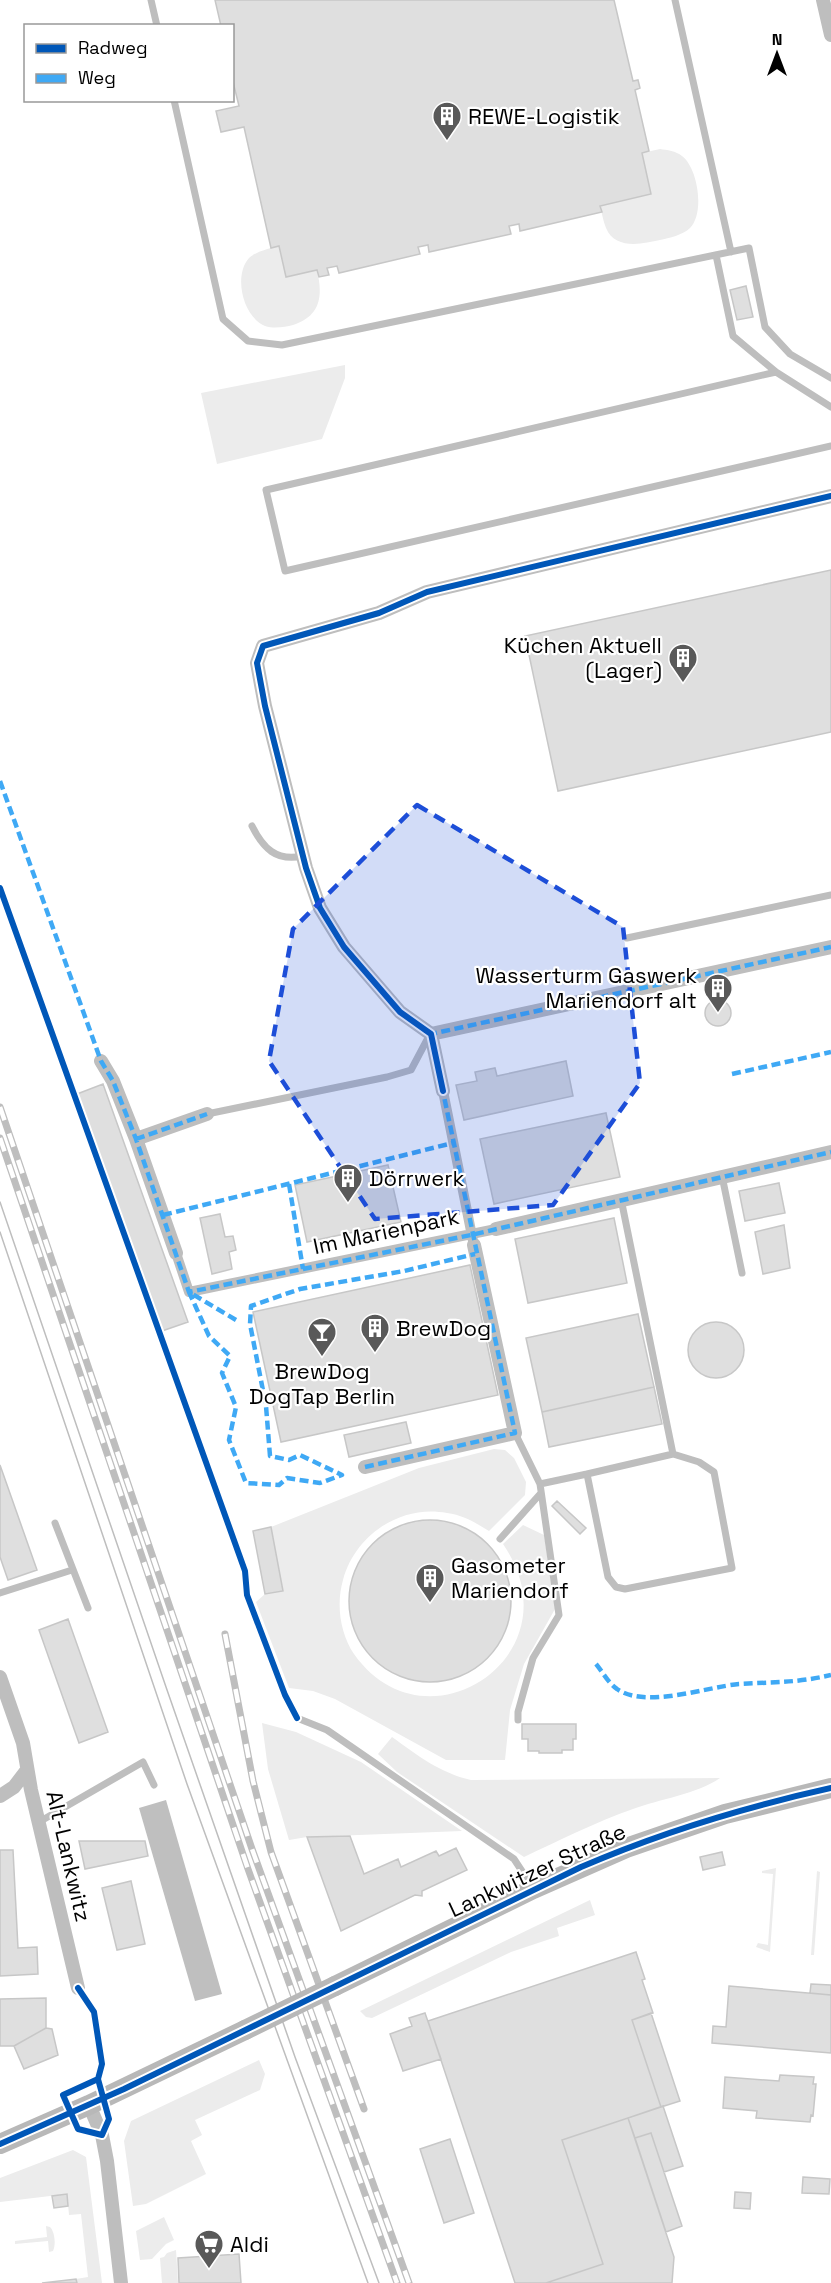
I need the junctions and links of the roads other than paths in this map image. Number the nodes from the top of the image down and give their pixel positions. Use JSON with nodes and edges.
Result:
{"nodes":[{"id":1,"x":151,"y":0,"type":"edge"},
{"id":2,"x":675,"y":0,"type":"edge"},
{"id":3,"x":824,"y":0,"type":"edge"},
{"id":4,"x":157,"y":24,"type":"edge"},
{"id":5,"x":831,"y":35,"type":"edge"},
{"id":6,"x":174,"y":102,"type":"edge"},
{"id":7,"x":731,"y":252,"type":"junction"},
{"id":8,"x":716,"y":255,"type":"junction"},
{"id":9,"x":776,"y":372,"type":"junction"},
{"id":10,"x":831,"y":378,"type":"edge"},
{"id":11,"x":831,"y":407,"type":"edge"},
{"id":12,"x":831,"y":446,"type":"edge"},
{"id":13,"x":831,"y":496,"type":"edge"},
{"id":14,"x":252,"y":826,"type":"dead end"},
{"id":15,"x":303,"y":856,"type":"junction"},
{"id":16,"x":831,"y":895,"type":"edge"},
{"id":17,"x":627,"y":938,"type":"dead end"},
{"id":18,"x":831,"y":947,"type":"edge"},
{"id":19,"x":431,"y":1034,"type":"junction"},
{"id":20,"x":101,"y":1061,"type":"dead end"},
{"id":21,"x":443,"y":1091,"type":"joint"},
{"id":22,"x":207,"y":1114,"type":"joint"},
{"id":23,"x":136,"y":1139,"type":"junction"},
{"id":24,"x":831,"y":1152,"type":"edge"},
{"id":25,"x":722,"y":1176,"type":"junction"},
{"id":26,"x":621,"y":1199,"type":"junction"},
{"id":27,"x":496,"y":1229,"type":"joint"},
{"id":28,"x":473,"y":1240,"type":"junction"},
{"id":29,"x":176,"y":1253,"type":"joint"},
{"id":30,"x":742,"y":1273,"type":"dead end"},
{"id":31,"x":515,"y":1433,"type":"junction"},
{"id":32,"x":673,"y":1454,"type":"junction"},
{"id":33,"x":365,"y":1467,"type":"dead end"},
{"id":34,"x":587,"y":1474,"type":"junction"},
{"id":35,"x":540,"y":1484,"type":"junction"},
{"id":36,"x":541,"y":1493,"type":"junction"},
{"id":37,"x":54,"y":1523,"type":"dead end"},
{"id":38,"x":500,"y":1539,"type":"dead end"},
{"id":39,"x":72,"y":1570,"type":"junction"},
{"id":40,"x":0,"y":1593,"type":"edge"},
{"id":41,"x":88,"y":1608,"type":"dead end"},
{"id":42,"x":0,"y":1677,"type":"edge"},
{"id":43,"x":297,"y":1718,"type":"dead end"},
{"id":44,"x":518,"y":1720,"type":"dead end"},
{"id":45,"x":27,"y":1770,"type":"junction"},
{"id":46,"x":154,"y":1785,"type":"dead end"},
{"id":47,"x":831,"y":1788,"type":"edge"},
{"id":48,"x":0,"y":1796,"type":"edge"},
{"id":49,"x":39,"y":1822,"type":"junction"},
{"id":50,"x":534,"y":1889,"type":"junction"},
{"id":51,"x":78,"y":1988,"type":"dead end"},
{"id":52,"x":89,"y":2105,"type":"junction"},
{"id":53,"x":0,"y":2144,"type":"edge"},
{"id":54,"x":121,"y":2283,"type":"edge"}],
"edges":[{"from":1,"to":4,"type":"lane"},
{"from":2,"to":7,"type":"lane"},
{"from":3,"to":5,"type":"street"},
{"from":6,"to":8,"type":"lane"},
{"from":7,"to":8,"type":"lane"},
{"from":7,"to":10,"type":"lane"},
{"from":8,"to":9,"type":"lane"},
{"from":9,"to":11,"type":"lane"},
{"from":9,"to":12,"type":"lane"},
{"from":13,"to":15,"type":"street"},
{"from":14,"to":15,"type":"lane"},
{"from":15,"to":19,"type":"street"},
{"from":16,"to":17,"type":"lane"},
{"from":18,"to":19,"type":"street"},
{"from":19,"to":21,"type":"street"},
{"from":19,"to":22,"type":"lane"},
{"from":20,"to":23,"type":"street","name":"Im Marienpark"},
{"from":21,"to":28,"type":"street"},
{"from":22,"to":23,"type":"street"},
{"from":23,"to":29,"type":"street","name":"Im Marienpark"},
{"from":24,"to":25,"type":"street","name":"Im Marienpark"},
{"from":25,"to":26,"type":"street","name":"Im Marienpark"},
{"from":25,"to":30,"type":"lane"},
{"from":26,"to":27,"type":"street","name":"Im Marienpark"},
{"from":26,"to":32,"type":"lane"},
{"from":27,"to":28,"type":"street","name":"Im Marienpark"},
{"from":28,"to":29,"type":"street","name":"Im Marienpark"},
{"from":28,"to":31,"type":"street"},
{"from":31,"to":33,"type":"street"},
{"from":31,"to":35,"type":"lane"},
{"from":32,"to":34,"type":"lane"},
{"from":32,"to":34,"type":"lane"},
{"from":34,"to":35,"type":"lane"},
{"from":35,"to":36,"type":"lane"},
{"from":36,"to":38,"type":"lane"},
{"from":36,"to":44,"type":"lane"},
{"from":37,"to":39,"type":"lane"},
{"from":39,"to":40,"type":"lane"},
{"from":39,"to":41,"type":"lane"},
{"from":42,"to":45,"type":"street"},
{"from":43,"to":50,"type":"lane"},
{"from":45,"to":48,"type":"street","name":"Alt-Lankwitz"},
{"from":45,"to":49,"type":"street","name":"Alt-Lankwitz"},
{"from":46,"to":49,"type":"lane"},
{"from":47,"to":50,"type":"main road","name":"Lankwitzer Straße"},
{"from":49,"to":51,"type":"street","name":"Alt-Lankwitz"},
{"from":50,"to":52,"type":"main road","name":"Lankwitzer Straße","bridge":true},
{"from":52,"to":53,"type":"main road","name":"Lankwitzer Straße"},
{"from":52,"to":54,"type":"street"}]}
